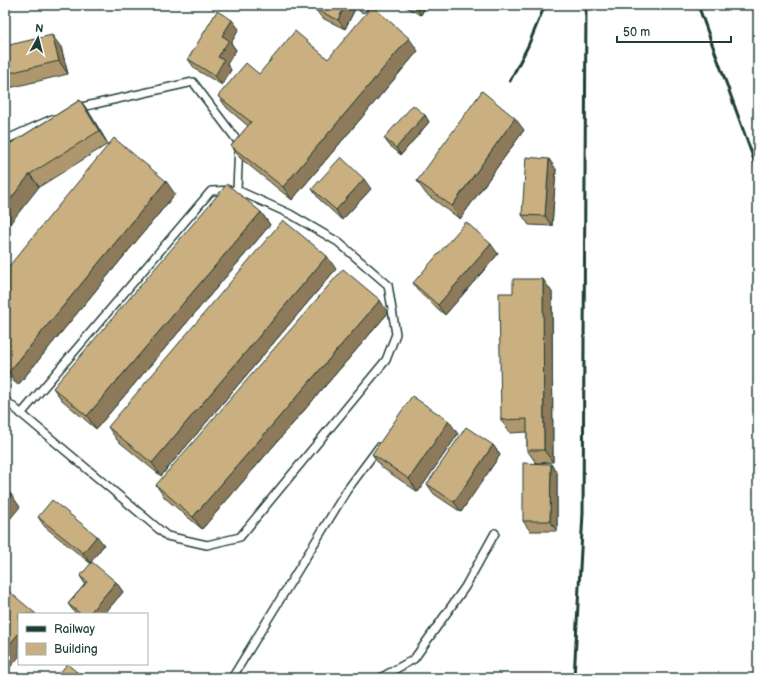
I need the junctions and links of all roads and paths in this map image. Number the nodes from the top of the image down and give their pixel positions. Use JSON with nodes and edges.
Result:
{"nodes":[{"id":1,"x":70,"y":111,"type":"edge"},
{"id":2,"x":55,"y":117,"type":"edge"},
{"id":3,"x":5,"y":140,"type":"edge"},
{"id":4,"x":237,"y":190,"type":"junction"},
{"id":5,"x":5,"y":400,"type":"edge"},
{"id":6,"x":21,"y":414,"type":"junction"},
{"id":7,"x":385,"y":439,"type":"edge"},
{"id":8,"x":495,"y":533,"type":"dead end"},
{"id":9,"x":232,"y":678,"type":"edge"},
{"id":10,"x":380,"y":678,"type":"edge"}],
"edges":[{"from":1,"to":4,"type":"lane"},
{"from":2,"to":3,"type":"lane"},
{"from":4,"to":6,"type":"lane"},
{"from":4,"to":6,"type":"lane"},
{"from":5,"to":6,"type":"lane"},
{"from":7,"to":9,"type":"lane"},
{"from":8,"to":10,"type":"lane"}]}
